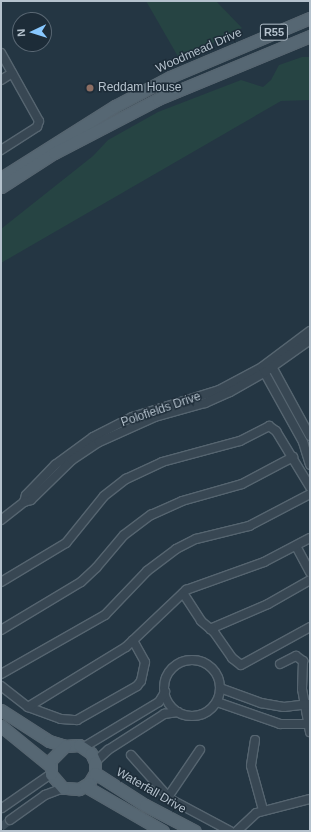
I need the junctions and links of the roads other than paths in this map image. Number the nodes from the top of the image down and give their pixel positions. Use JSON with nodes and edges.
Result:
{"nodes":[{"id":1,"x":310,"y":18,"type":"edge"},
{"id":2,"x":310,"y":36,"type":"edge"},
{"id":3,"x":1,"y":53,"type":"edge"},
{"id":4,"x":12,"y":73,"type":"junction"},
{"id":5,"x":1,"y":80,"type":"edge"},
{"id":6,"x":1,"y":150,"type":"edge"},
{"id":7,"x":1,"y":178,"type":"edge"},
{"id":8,"x":1,"y":188,"type":"edge"},
{"id":9,"x":310,"y":331,"type":"edge"},
{"id":10,"x":310,"y":340,"type":"edge"},
{"id":11,"x":271,"y":364,"type":"junction"},
{"id":12,"x":263,"y":370,"type":"junction"},
{"id":13,"x":310,"y":436,"type":"edge"},
{"id":14,"x":303,"y":442,"type":"junction"},
{"id":15,"x":293,"y":457,"type":"junction"},
{"id":16,"x":310,"y":465,"type":"edge"},
{"id":17,"x":310,"y":487,"type":"edge"},
{"id":18,"x":310,"y":494,"type":"edge"},
{"id":19,"x":1,"y":520,"type":"edge"},
{"id":20,"x":310,"y":538,"type":"edge"},
{"id":21,"x":296,"y":546,"type":"junction"},
{"id":22,"x":310,"y":572,"type":"edge"},
{"id":23,"x":310,"y":580,"type":"edge"},
{"id":24,"x":1,"y":582,"type":"edge"},
{"id":25,"x":183,"y":592,"type":"junction"},
{"id":26,"x":310,"y":627,"type":"edge"},
{"id":27,"x":210,"y":629,"type":"junction"},
{"id":28,"x":1,"y":630,"type":"edge"},
{"id":29,"x":133,"y":640,"type":"junction"},
{"id":30,"x":280,"y":664,"type":"dead end"},
{"id":31,"x":1,"y":674,"type":"edge"},
{"id":32,"x":1,"y":686,"type":"edge"},
{"id":33,"x":220,"y":688,"type":"junction"},
{"id":34,"x":165,"y":692,"type":"junction"},
{"id":35,"x":217,"y":702,"type":"junction"},
{"id":36,"x":307,"y":705,"type":"edge"},
{"id":37,"x":28,"y":707,"type":"junction"},
{"id":38,"x":1,"y":710,"type":"edge"},
{"id":39,"x":178,"y":712,"type":"junction"},
{"id":40,"x":1,"y":726,"type":"edge"},
{"id":41,"x":309,"y":727,"type":"edge"},
{"id":42,"x":255,"y":740,"type":"dead end"},
{"id":43,"x":65,"y":746,"type":"junction"},
{"id":44,"x":84,"y":747,"type":"junction"},
{"id":45,"x":200,"y":750,"type":"dead end"},
{"id":46,"x":131,"y":755,"type":"dead end"},
{"id":47,"x":95,"y":768,"type":"junction"},
{"id":48,"x":50,"y":770,"type":"junction"},
{"id":49,"x":85,"y":786,"type":"junction"},
{"id":50,"x":63,"y":788,"type":"junction"},
{"id":51,"x":168,"y":797,"type":"junction"},
{"id":52,"x":310,"y":798,"type":"edge"},
{"id":53,"x":15,"y":799,"type":"junction"},
{"id":54,"x":2,"y":808,"type":"edge"},
{"id":55,"x":22,"y":810,"type":"junction"},
{"id":56,"x":263,"y":810,"type":"junction"},
{"id":57,"x":10,"y":820,"type":"tunnel mouth"},
{"id":58,"x":163,"y":831,"type":"edge"},
{"id":59,"x":195,"y":831,"type":"edge"},
{"id":60,"x":230,"y":831,"type":"edge"},
{"id":61,"x":237,"y":831,"type":"edge"}],
"edges":[{"from":1,"to":7,"type":"main road","name":"Woodmead Drive","number":"R55"},
{"from":2,"to":8,"type":"main road","number":"R55"},
{"from":3,"to":4,"type":"street"},
{"from":4,"to":5,"type":"street"},
{"from":4,"to":6,"type":"street"},
{"from":9,"to":11,"type":"street","name":"Polofields Drive"},
{"from":10,"to":11,"type":"street","name":"Polofields Drive"},
{"from":11,"to":12,"type":"street","name":"Polofields Drive"},
{"from":11,"to":13,"type":"street"},
{"from":12,"to":14,"type":"street"},
{"from":12,"to":19,"type":"street","name":"Polofields Drive"},
{"from":13,"to":14,"type":"street"},
{"from":14,"to":16,"type":"street"},
{"from":15,"to":17,"type":"street"},
{"from":15,"to":24,"type":"street"},
{"from":15,"to":28,"type":"street"},
{"from":18,"to":31,"type":"street"},
{"from":20,"to":21,"type":"street"},
{"from":21,"to":22,"type":"street"},
{"from":21,"to":25,"type":"street"},
{"from":23,"to":27,"type":"street"},
{"from":25,"to":27,"type":"street"},
{"from":25,"to":29,"type":"street"},
{"from":26,"to":27,"type":"street"},
{"from":29,"to":37,"type":"street"},
{"from":29,"to":37,"type":"street"},
{"from":30,"to":36,"type":"street"},
{"from":32,"to":37,"type":"street"},
{"from":33,"to":34,"type":"street"},
{"from":33,"to":35,"type":"street"},
{"from":33,"to":36,"type":"street"},
{"from":34,"to":39,"type":"street"},
{"from":34,"to":44,"type":"street"},
{"from":35,"to":39,"type":"street"},
{"from":35,"to":41,"type":"street"},
{"from":36,"to":41,"type":"street"},
{"from":38,"to":43,"type":"main road"},
{"from":39,"to":47,"type":"street"},
{"from":40,"to":48,"type":"main road"},
{"from":42,"to":56,"type":"street"},
{"from":43,"to":44,"type":"main road"},
{"from":43,"to":48,"type":"main road"},
{"from":44,"to":47,"type":"main road"},
{"from":45,"to":51,"type":"street"},
{"from":46,"to":51,"type":"street"},
{"from":47,"to":49,"type":"main road"},
{"from":47,"to":59,"type":"main road","name":"Waterfall Drive"},
{"from":48,"to":50,"type":"main road"},
{"from":48,"to":53,"type":"street"},
{"from":49,"to":50,"type":"main road"},
{"from":49,"to":58,"type":"main road"},
{"from":50,"to":55,"type":"street"},
{"from":51,"to":60,"type":"street"},
{"from":52,"to":56,"type":"street"},
{"from":53,"to":54,"type":"street"},
{"from":53,"to":55,"type":"street"},
{"from":55,"to":57,"type":"street"},
{"from":56,"to":61,"type":"street"}]}
